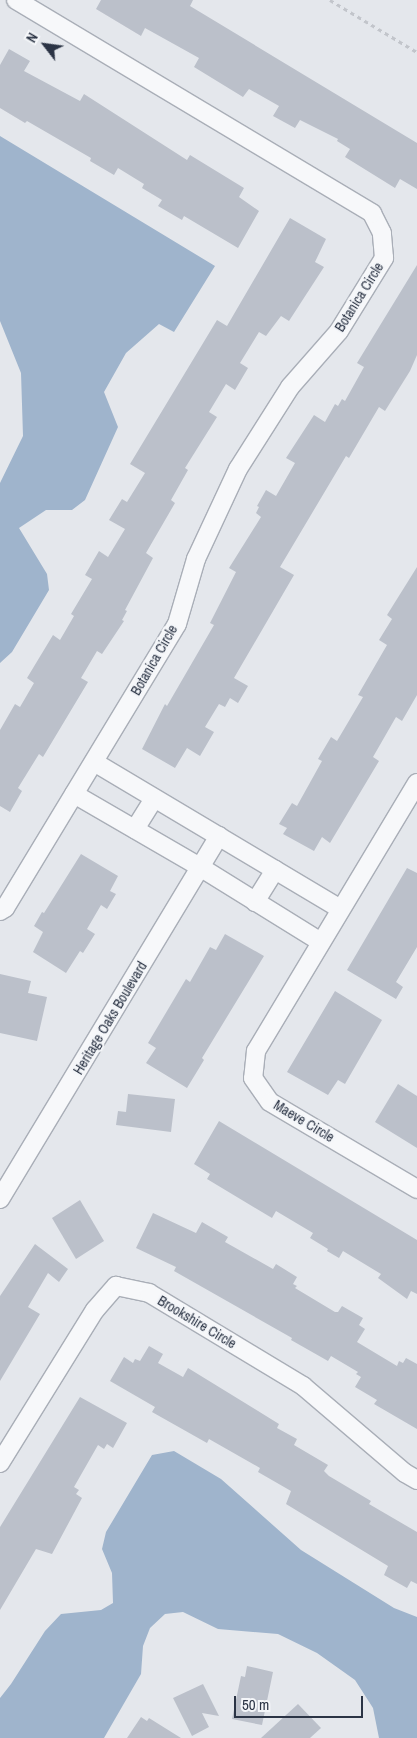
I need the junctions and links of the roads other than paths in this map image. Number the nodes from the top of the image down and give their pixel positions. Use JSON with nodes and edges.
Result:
{"nodes":[{"id":1,"x":16,"y":0,"type":"edge"},
{"id":2,"x":94,"y":762,"type":"junction"},
{"id":3,"x":417,"y":782,"type":"edge"},
{"id":4,"x":74,"y":794,"type":"junction"},
{"id":5,"x":154,"y":798,"type":"junction"},
{"id":6,"x":135,"y":829,"type":"junction"},
{"id":7,"x":219,"y":836,"type":"junction"},
{"id":8,"x":200,"y":867,"type":"junction"},
{"id":9,"x":275,"y":870,"type":"junction"},
{"id":10,"x":256,"y":902,"type":"junction"},
{"id":11,"x":341,"y":909,"type":"junction"},
{"id":12,"x":0,"y":912,"type":"edge"},
{"id":13,"x":321,"y":942,"type":"junction"},
{"id":14,"x":417,"y":1189,"type":"edge"},
{"id":15,"x":0,"y":1199,"type":"edge"},
{"id":16,"x":0,"y":1463,"type":"edge"},
{"id":17,"x":417,"y":1480,"type":"edge"}],
"edges":[{"from":1,"to":2,"type":"street","name":"Botanica Circle"},
{"from":2,"to":4,"type":"street","name":"Botanica Circle"},
{"from":2,"to":5,"type":"street"},
{"from":3,"to":11,"type":"street","name":"Maeve Circle"},
{"from":4,"to":6,"type":"street"},
{"from":4,"to":12,"type":"street","name":"Botanica Circle"},
{"from":5,"to":6,"type":"street"},
{"from":5,"to":7,"type":"street"},
{"from":6,"to":8,"type":"street"},
{"from":7,"to":8,"type":"street","name":"Heritage Oaks Boulevard"},
{"from":7,"to":9,"type":"street"},
{"from":8,"to":10,"type":"street"},
{"from":8,"to":15,"type":"street","name":"Heritage Oaks Boulevard"},
{"from":9,"to":10,"type":"street"},
{"from":9,"to":11,"type":"street"},
{"from":10,"to":13,"type":"street"},
{"from":11,"to":13,"type":"street","name":"Maeve Circle"},
{"from":13,"to":14,"type":"street","name":"Maeve Circle"},
{"from":16,"to":17,"type":"street","name":"Brookshire Circle"}]}
